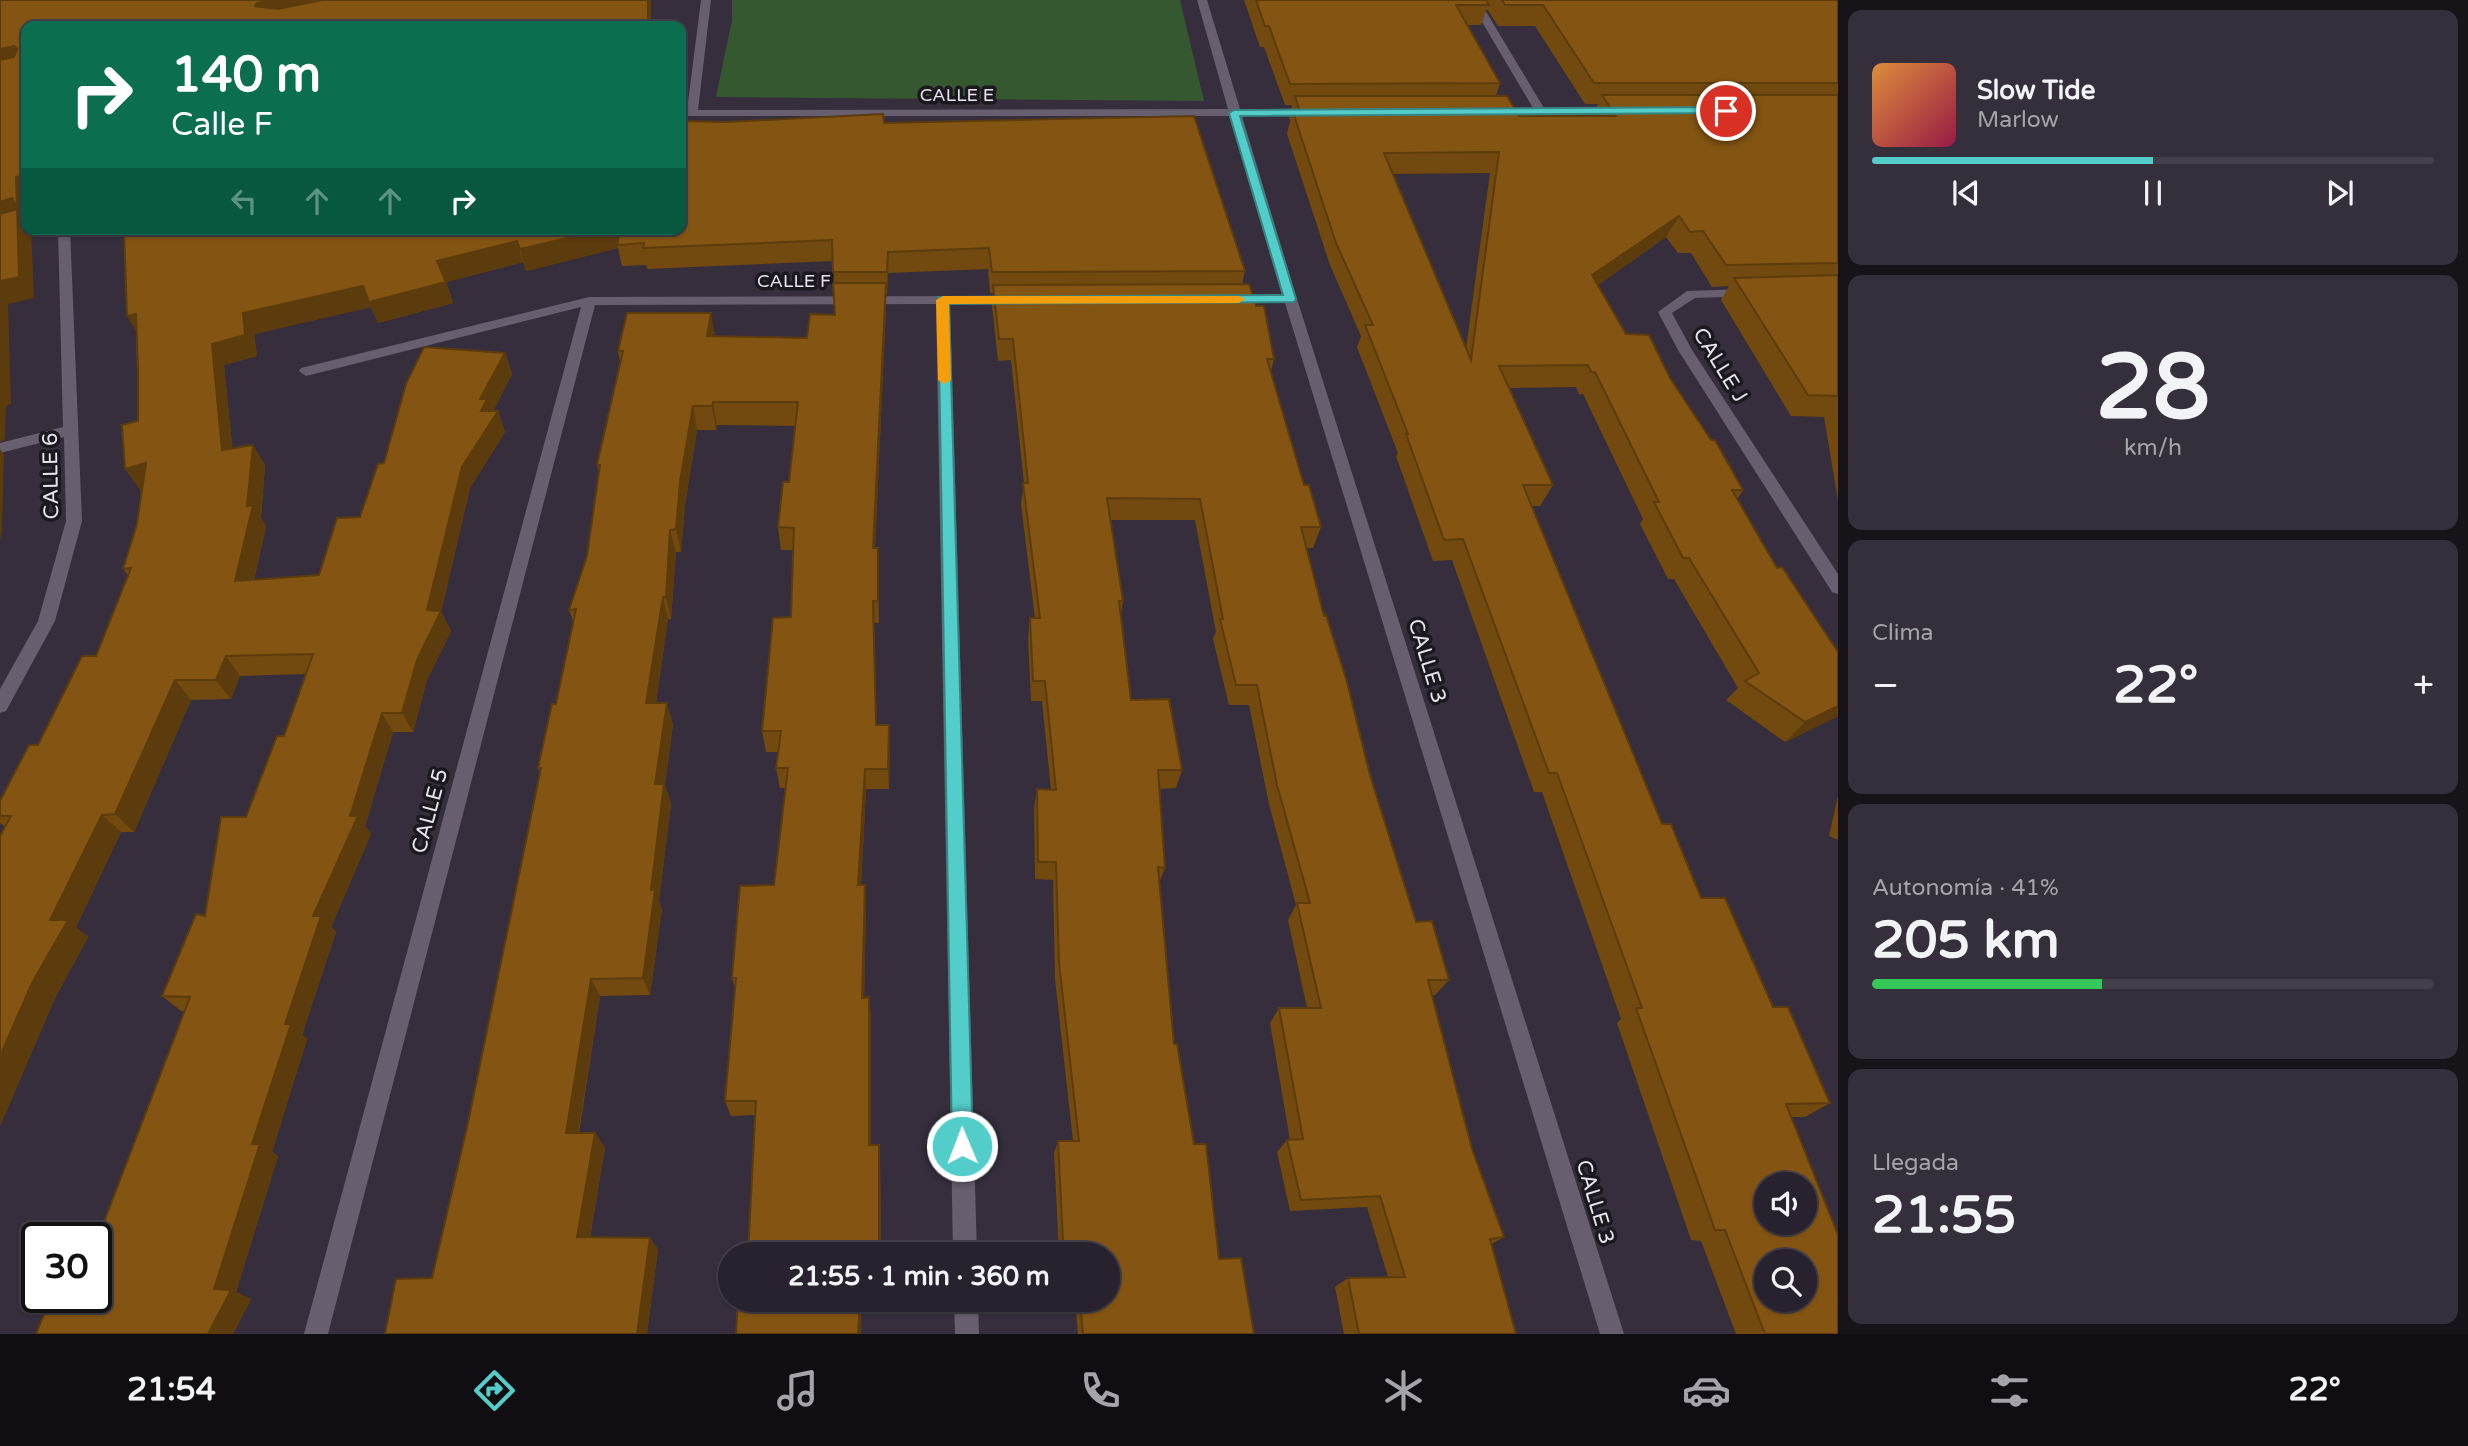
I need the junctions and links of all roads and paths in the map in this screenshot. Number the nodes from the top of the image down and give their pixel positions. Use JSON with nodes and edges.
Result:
{"nodes":[{"id":1,"x":706,"y":0,"type":"edge"},
{"id":2,"x":1202,"y":0,"type":"edge"},
{"id":3,"x":1474,"y":0,"type":"edge"},
{"id":4,"x":1638,"y":111,"type":"edge"},
{"id":5,"x":1331,"y":112,"type":"edge"},
{"id":6,"x":1485,"y":112,"type":"edge"},
{"id":7,"x":1541,"y":112,"type":"junction"},
{"id":8,"x":686,"y":113,"type":"edge"},
{"id":9,"x":1234,"y":113,"type":"junction"},
{"id":10,"x":64,"y":235,"type":"edge"},
{"id":11,"x":1758,"y":292,"type":"edge"},
{"id":12,"x":1220,"y":299,"type":"edge"},
{"id":13,"x":1290,"y":299,"type":"junction"},
{"id":14,"x":943,"y":300,"type":"junction"},
{"id":15,"x":1026,"y":300,"type":"edge"},
{"id":16,"x":589,"y":301,"type":"junction"},
{"id":17,"x":306,"y":371,"type":"dead end"},
{"id":18,"x":71,"y":430,"type":"junction"},
{"id":19,"x":0,"y":449,"type":"edge"},
{"id":20,"x":1838,"y":588,"type":"edge"},
{"id":21,"x":0,"y":706,"type":"edge"},
{"id":22,"x":965,"y":1242,"type":"edge"},
{"id":23,"x":966,"y":1312,"type":"edge"},
{"id":24,"x":316,"y":1334,"type":"edge"},
{"id":25,"x":967,"y":1334,"type":"edge"},
{"id":26,"x":1612,"y":1334,"type":"edge"}],
"edges":[{"from":1,"to":8,"type":"street"},
{"from":2,"to":9,"type":"street","name":"CALLE 3"},
{"from":3,"to":7,"type":"street"},
{"from":4,"to":7,"type":"street"},
{"from":5,"to":9,"type":"street","name":"CALLE E"},
{"from":6,"to":7,"type":"street"},
{"from":8,"to":9,"type":"street","name":"CALLE E"},
{"from":9,"to":13,"type":"street","name":"CALLE 3"},
{"from":10,"to":18,"type":"street","name":"CALLE 6"},
{"from":11,"to":20,"type":"street","name":"CALLE J"},
{"from":12,"to":13,"type":"street"},
{"from":13,"to":26,"type":"street","name":"CALLE 3"},
{"from":14,"to":15,"type":"street","name":"CALLE F"},
{"from":14,"to":16,"type":"street","name":"CALLE F"},
{"from":14,"to":22,"type":"street"},
{"from":16,"to":17,"type":"street","name":"CALLE F"},
{"from":16,"to":24,"type":"street","name":"CALLE 5"},
{"from":18,"to":19,"type":"street"},
{"from":18,"to":21,"type":"street","name":"CALLE 6"},
{"from":23,"to":25,"type":"street"}]}
